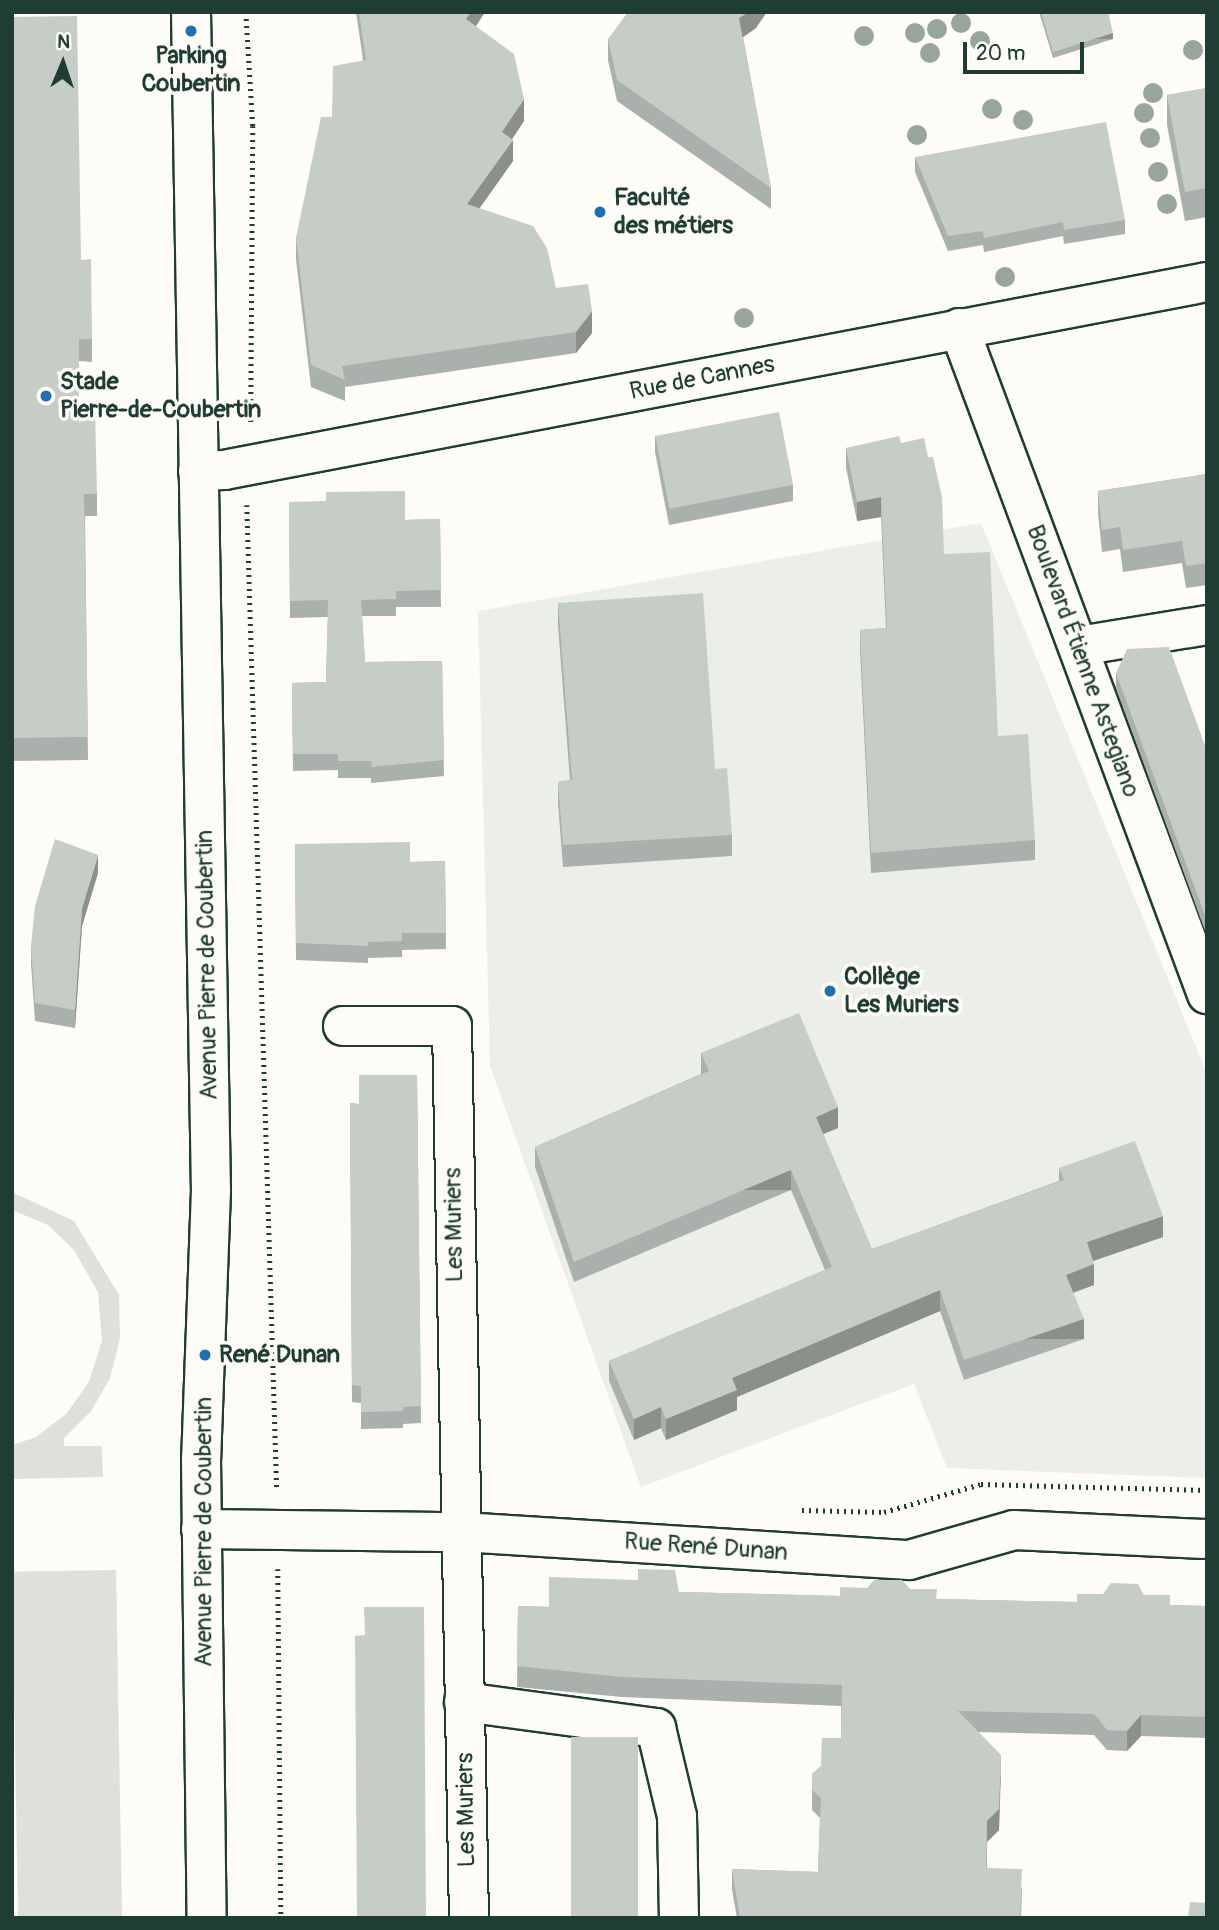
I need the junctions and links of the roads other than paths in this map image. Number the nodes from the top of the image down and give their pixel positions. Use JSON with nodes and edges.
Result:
{"nodes":[{"id":1,"x":191,"y":12,"type":"edge"},
{"id":2,"x":1207,"y":282,"type":"edge"},
{"id":3,"x":959,"y":328,"type":"junction"},
{"id":4,"x":198,"y":471,"type":"junction"},
{"id":5,"x":1207,"y":625,"type":"edge"},
{"id":6,"x":1079,"y":646,"type":"junction"},
{"id":7,"x":1207,"y":994,"type":"edge"},
{"id":8,"x":343,"y":1026,"type":"dead end"},
{"id":9,"x":201,"y":1529,"type":"junction"},
{"id":10,"x":462,"y":1532,"type":"junction"},
{"id":11,"x":1207,"y":1539,"type":"edge"},
{"id":12,"x":465,"y":1695,"type":"junction"},
{"id":13,"x":207,"y":1918,"type":"edge"},
{"id":14,"x":469,"y":1918,"type":"edge"},
{"id":15,"x":679,"y":1918,"type":"edge"}],
"edges":[{"from":1,"to":4,"type":"street","name":"Avenue Pierre de Coubertin"},
{"from":2,"to":3,"type":"street","name":"Rue de Cannes"},
{"from":3,"to":4,"type":"street","name":"Rue de Cannes"},
{"from":3,"to":6,"type":"street","name":"Boulevard Étienne Astegiano"},
{"from":4,"to":9,"type":"street","name":"Avenue Pierre de Coubertin"},
{"from":5,"to":6,"type":"street"},
{"from":6,"to":7,"type":"street","name":"Boulevard Étienne Astegiano"},
{"from":8,"to":10,"type":"street","name":"Les Muriers"},
{"from":9,"to":10,"type":"street","name":"Rue René Dunan"},
{"from":9,"to":13,"type":"street","name":"Avenue Pierre de Coubertin"},
{"from":10,"to":11,"type":"street","name":"Rue René Dunan"},
{"from":10,"to":12,"type":"street","name":"Les Muriers"},
{"from":12,"to":14,"type":"street","name":"Les Muriers"},
{"from":12,"to":15,"type":"street"}]}
